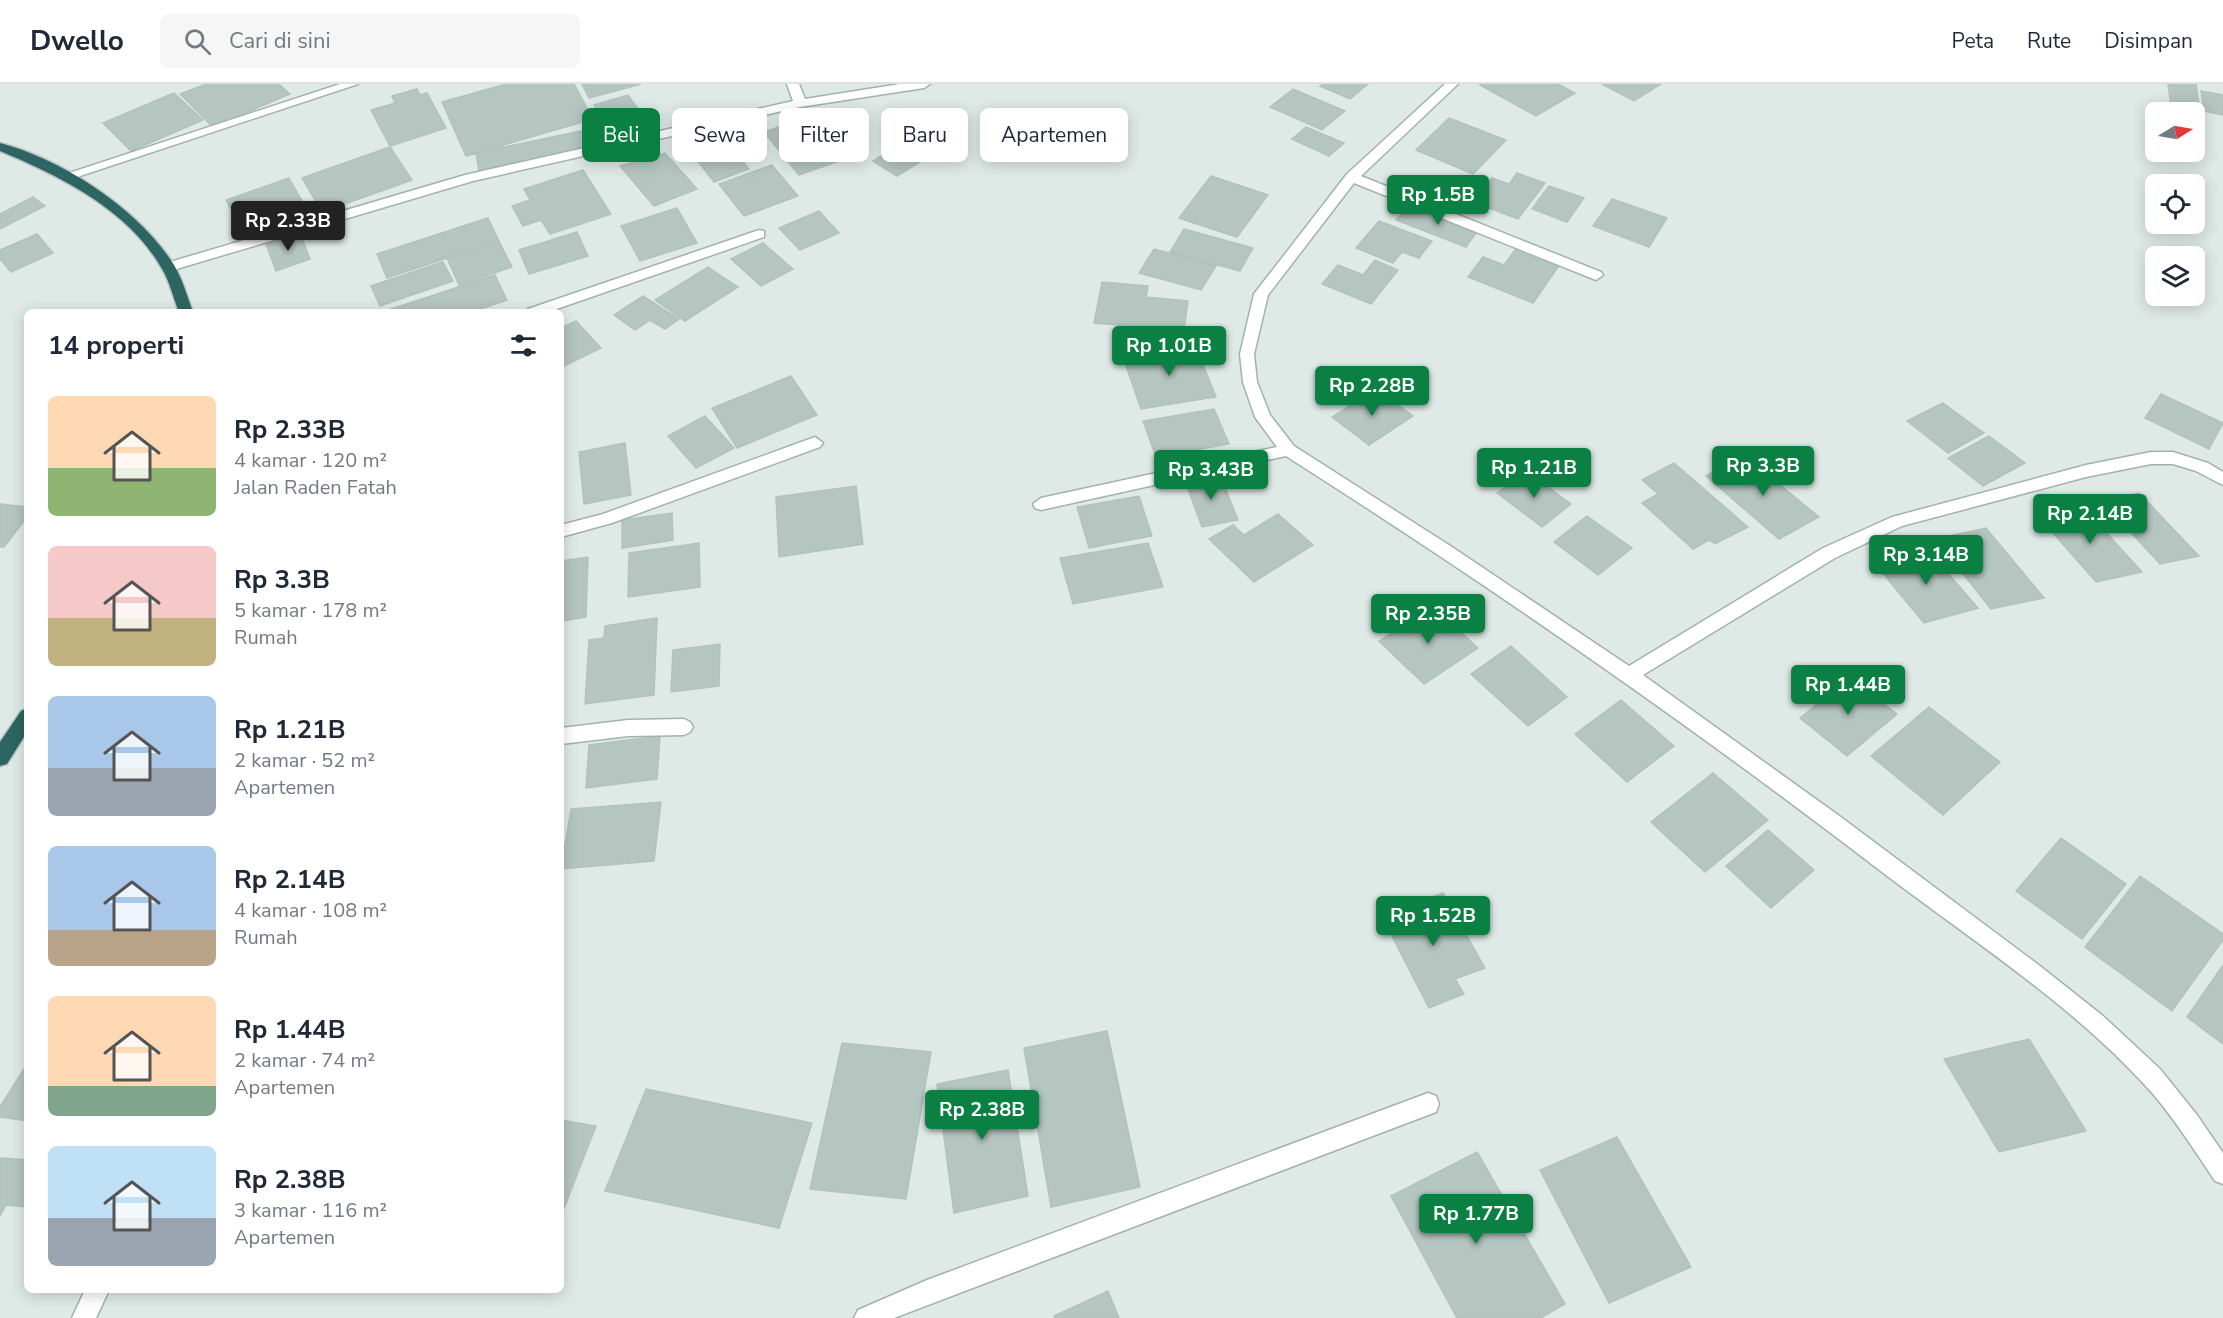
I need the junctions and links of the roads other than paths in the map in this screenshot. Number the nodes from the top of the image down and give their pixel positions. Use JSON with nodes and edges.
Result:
{"nodes":[{"id":1,"x":352,"y":84,"type":"edge"},
{"id":2,"x":793,"y":84,"type":"edge"},
{"id":3,"x":924,"y":84,"type":"edge"},
{"id":4,"x":1452,"y":84,"type":"edge"},
{"id":5,"x":800,"y":103,"type":"junction"},
{"id":6,"x":0,"y":147,"type":"edge"},
{"id":7,"x":66,"y":176,"type":"junction"},
{"id":8,"x":1352,"y":177,"type":"junction"},
{"id":9,"x":759,"y":234,"type":"dead end"},
{"id":10,"x":168,"y":267,"type":"junction"},
{"id":11,"x":1596,"y":275,"type":"dead end"},
{"id":12,"x":185,"y":309,"type":"edge"},
{"id":13,"x":542,"y":309,"type":"edge"},
{"id":14,"x":814,"y":443,"type":"dead end"},
{"id":15,"x":1288,"y":450,"type":"junction"},
{"id":16,"x":2223,"y":479,"type":"edge"},
{"id":17,"x":1041,"y":504,"type":"dead end"},
{"id":18,"x":564,"y":530,"type":"edge"},
{"id":19,"x":1630,"y":674,"type":"junction"},
{"id":20,"x":24,"y":721,"type":"edge"},
{"id":21,"x":684,"y":727,"type":"dead end"},
{"id":22,"x":564,"y":736,"type":"edge"},
{"id":23,"x":0,"y":758,"type":"edge"},
{"id":24,"x":1428,"y":1104,"type":"dead end"},
{"id":25,"x":2223,"y":1173,"type":"edge"},
{"id":26,"x":96,"y":1293,"type":"edge"},
{"id":27,"x":84,"y":1318,"type":"edge"},
{"id":28,"x":866,"y":1318,"type":"edge"}],
"edges":[{"from":1,"to":7,"type":"street"},
{"from":2,"to":5,"type":"street"},
{"from":3,"to":5,"type":"street"},
{"from":4,"to":8,"type":"street"},
{"from":5,"to":10,"type":"street"},
{"from":6,"to":7,"type":"highway"},
{"from":7,"to":10,"type":"highway"},
{"from":8,"to":11,"type":"street"},
{"from":8,"to":15,"type":"street"},
{"from":9,"to":13,"type":"street"},
{"from":10,"to":12,"type":"highway"},
{"from":14,"to":18,"type":"street"},
{"from":15,"to":17,"type":"street"},
{"from":15,"to":19,"type":"street"},
{"from":16,"to":19,"type":"street"},
{"from":19,"to":25,"type":"street"},
{"from":20,"to":23,"type":"highway"},
{"from":21,"to":22,"type":"street"},
{"from":24,"to":28,"type":"street"},
{"from":26,"to":27,"type":"street"}]}
